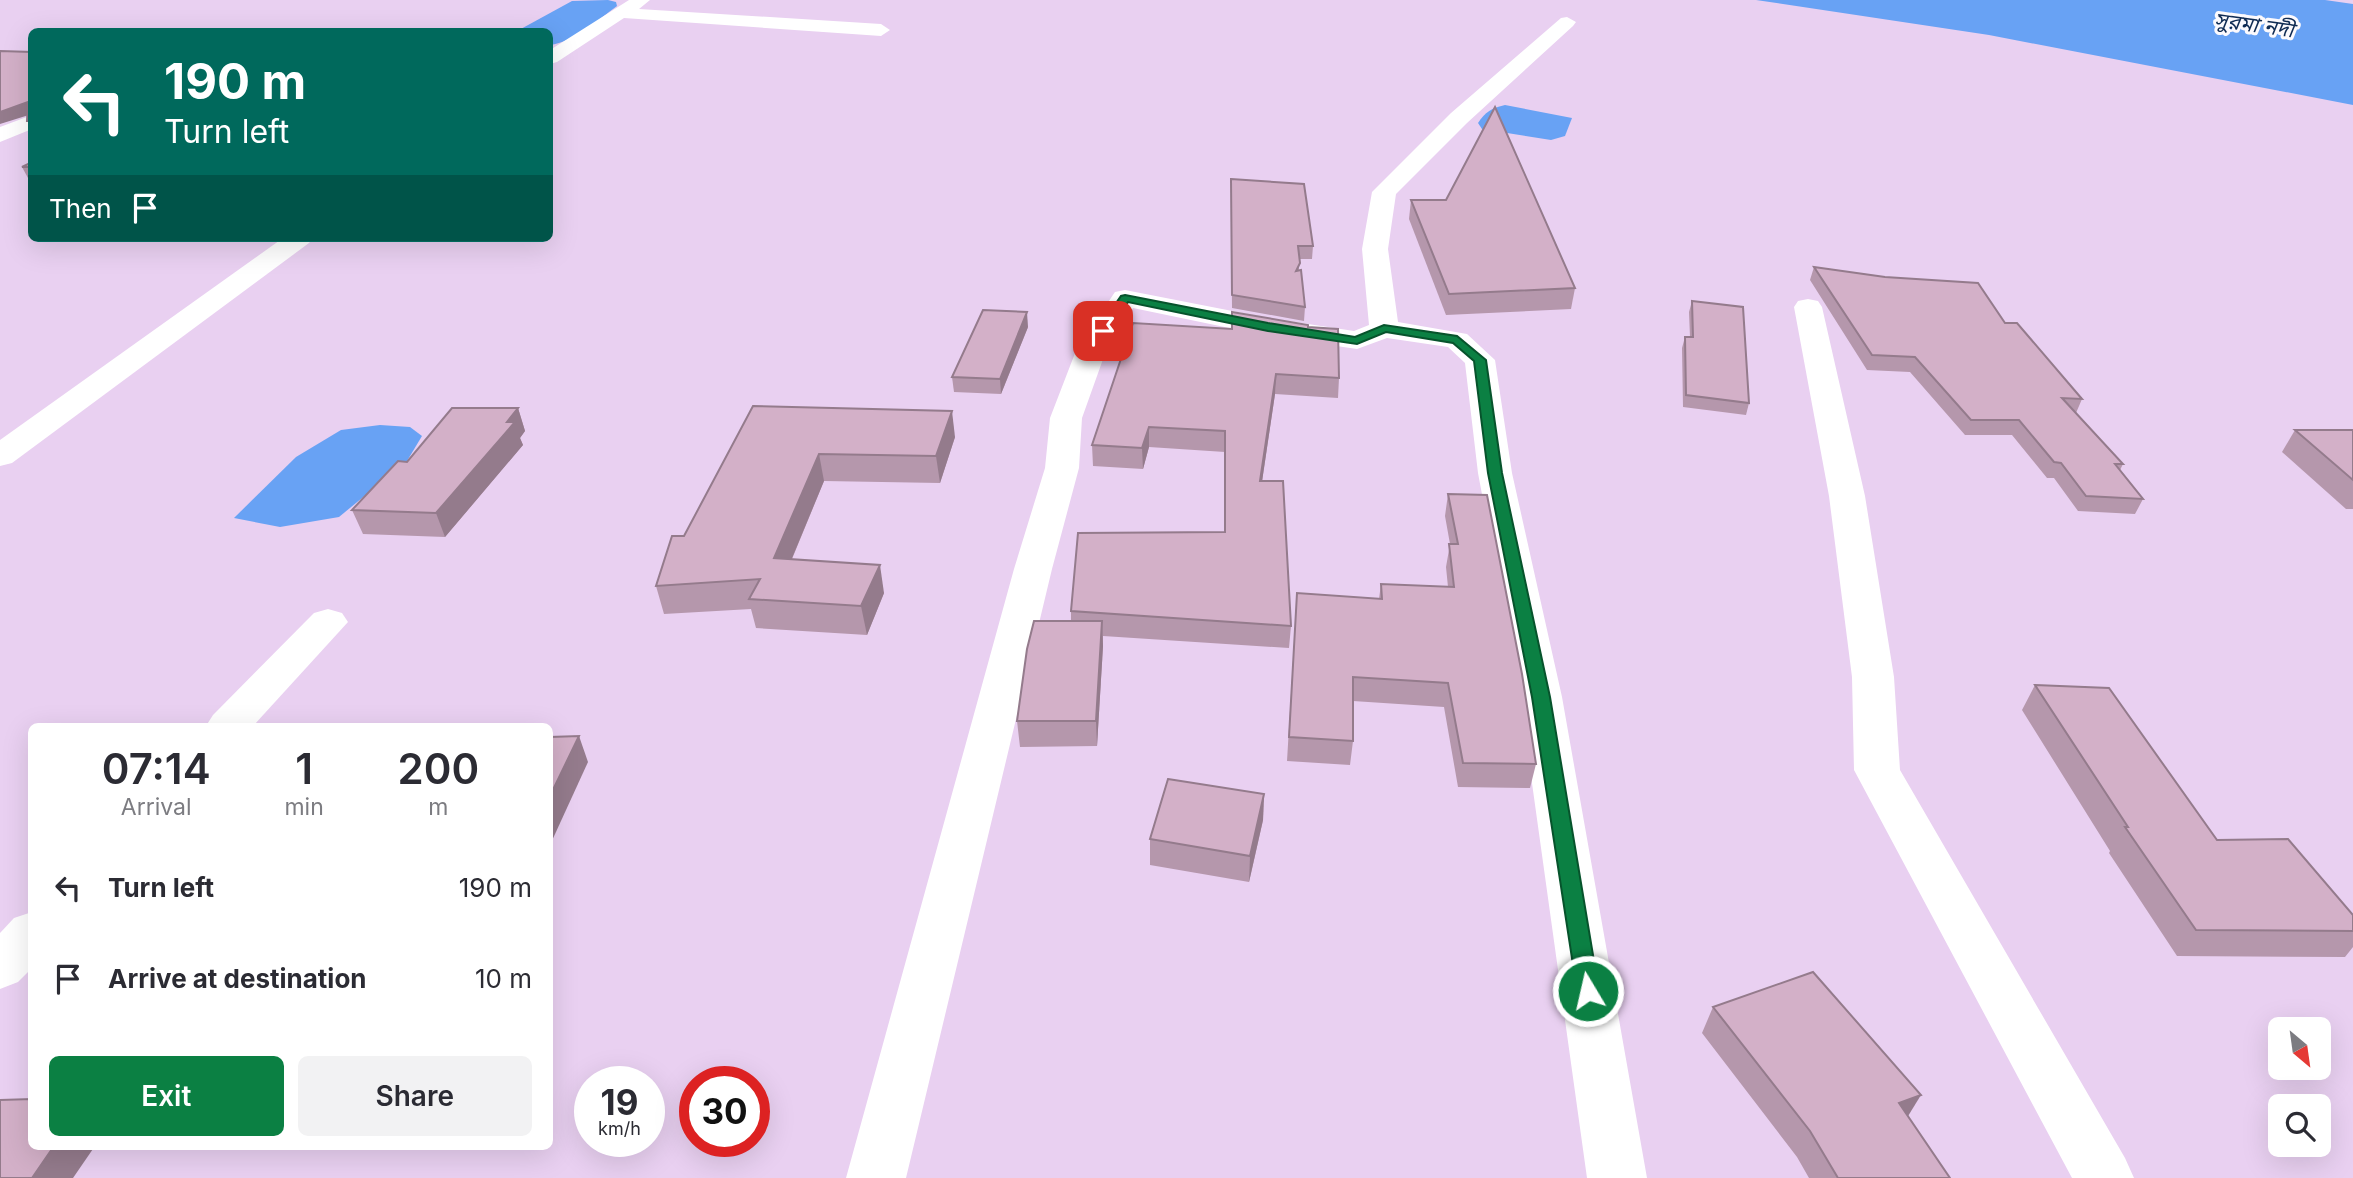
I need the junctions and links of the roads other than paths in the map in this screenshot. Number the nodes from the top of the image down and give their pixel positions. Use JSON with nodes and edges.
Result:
{"nodes":[{"id":1,"x":641,"y":0,"type":"edge"},
{"id":2,"x":622,"y":13,"type":"junction"},
{"id":3,"x":1567,"y":22,"type":"dead end"},
{"id":4,"x":881,"y":30,"type":"dead end"},
{"id":5,"x":553,"y":56,"type":"edge"},
{"id":6,"x":28,"y":123,"type":"edge"},
{"id":7,"x":0,"y":135,"type":"edge"},
{"id":8,"x":294,"y":242,"type":"edge"},
{"id":9,"x":1808,"y":307,"type":"dead end"},
{"id":10,"x":1384,"y":329,"type":"junction"},
{"id":11,"x":0,"y":456,"type":"edge"},
{"id":12,"x":328,"y":622,"type":"dead end"},
{"id":13,"x":231,"y":723,"type":"edge"},
{"id":14,"x":28,"y":937,"type":"edge"},
{"id":15,"x":0,"y":967,"type":"edge"},
{"id":16,"x":876,"y":1178,"type":"edge"},
{"id":17,"x":1617,"y":1178,"type":"edge"},
{"id":18,"x":2104,"y":1178,"type":"edge"}],
"edges":[{"from":1,"to":2,"type":"street"},
{"from":2,"to":4,"type":"street"},
{"from":2,"to":5,"type":"street"},
{"from":3,"to":10,"type":"street"},
{"from":6,"to":7,"type":"street"},
{"from":8,"to":11,"type":"street"},
{"from":9,"to":18,"type":"street"},
{"from":10,"to":16,"type":"street"},
{"from":10,"to":17,"type":"street"},
{"from":12,"to":13,"type":"street"},
{"from":14,"to":15,"type":"street"}]}
